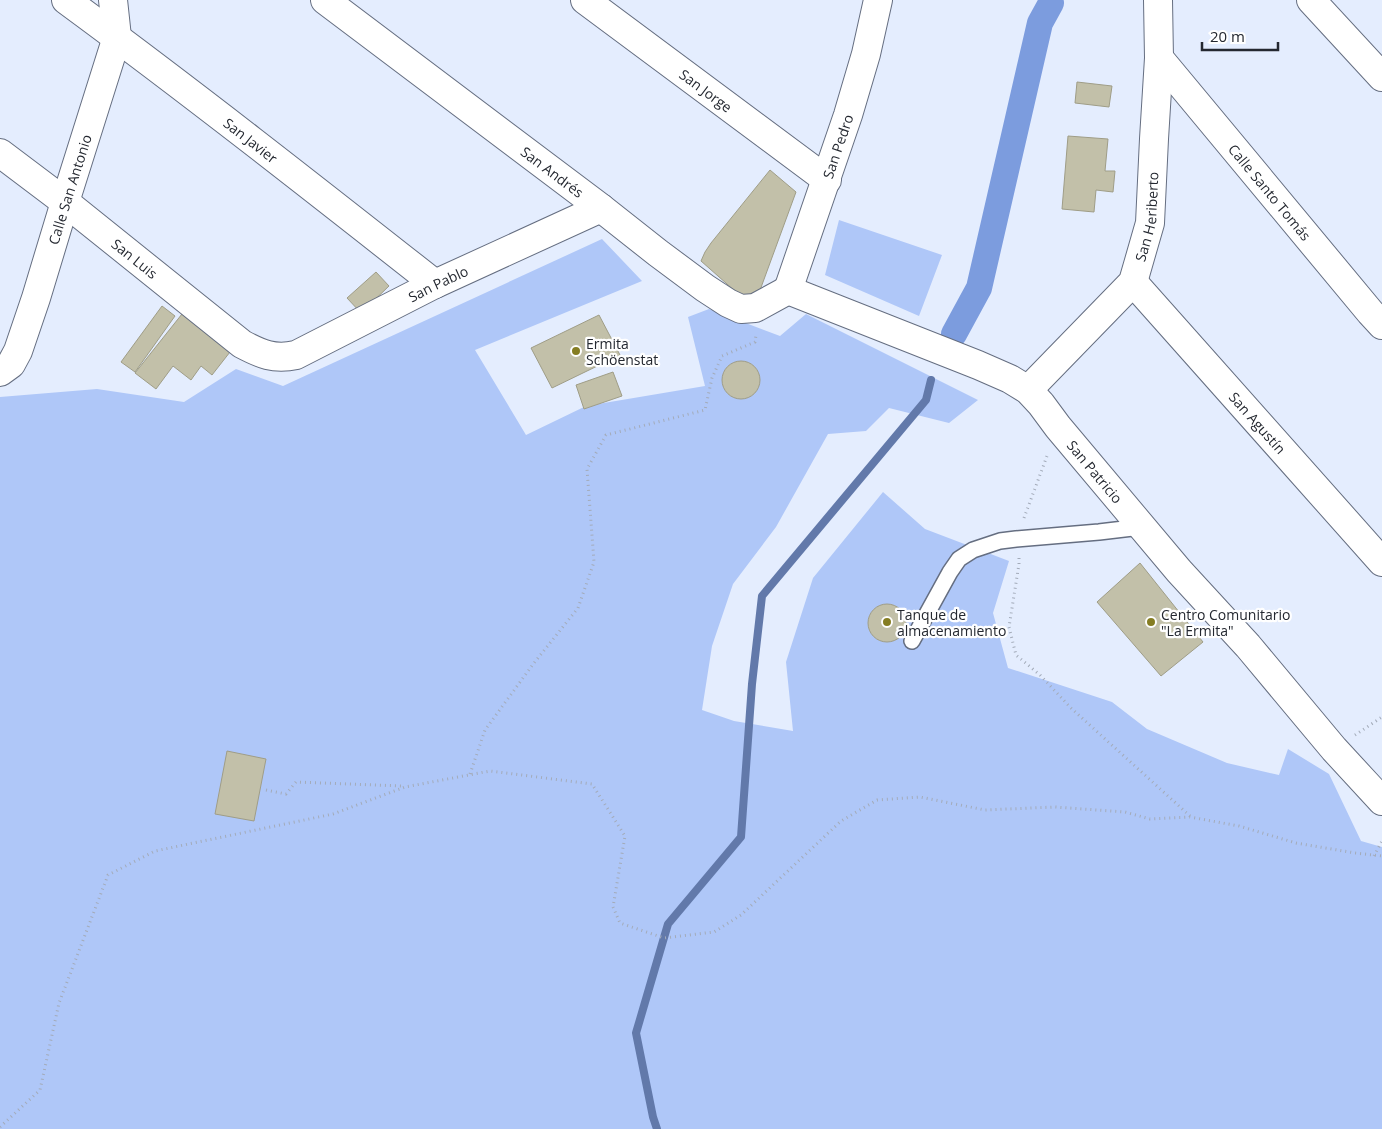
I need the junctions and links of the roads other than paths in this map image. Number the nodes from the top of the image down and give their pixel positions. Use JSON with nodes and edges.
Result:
{"nodes":[{"id":1,"x":66,"y":0,"type":"edge"},
{"id":2,"x":113,"y":0,"type":"edge"},
{"id":3,"x":325,"y":0,"type":"edge"},
{"id":4,"x":585,"y":0,"type":"edge"},
{"id":5,"x":878,"y":0,"type":"edge"},
{"id":6,"x":1158,"y":0,"type":"edge"},
{"id":7,"x":1311,"y":0,"type":"edge"},
{"id":8,"x":117,"y":37,"type":"junction"},
{"id":9,"x":1159,"y":58,"type":"junction"},
{"id":10,"x":1382,"y":77,"type":"edge"},
{"id":11,"x":0,"y":153,"type":"edge"},
{"id":12,"x":827,"y":180,"type":"junction"},
{"id":13,"x":65,"y":202,"type":"junction"},
{"id":14,"x":601,"y":208,"type":"junction"},
{"id":15,"x":1133,"y":282,"type":"junction"},
{"id":16,"x":435,"y":284,"type":"junction"},
{"id":17,"x":788,"y":290,"type":"junction"},
{"id":18,"x":1382,"y":325,"type":"edge"},
{"id":19,"x":274,"y":358,"type":"joint"},
{"id":20,"x":0,"y":372,"type":"edge"},
{"id":21,"x":1028,"y":390,"type":"junction"},
{"id":22,"x":1141,"y":527,"type":"junction"},
{"id":23,"x":1382,"y":562,"type":"edge"},
{"id":24,"x":912,"y":641,"type":"dead end"},
{"id":25,"x":1382,"y":801,"type":"edge"}],
"edges":[{"from":1,"to":8,"type":"street","name":"San Javier"},
{"from":2,"to":8,"type":"street","name":"Calle San Antonio"},
{"from":3,"to":14,"type":"street","name":"San Andrés"},
{"from":4,"to":12,"type":"street","name":"San Jorge"},
{"from":5,"to":12,"type":"street","name":"San Pedro"},
{"from":6,"to":9,"type":"street","name":"San Heriberto"},
{"from":7,"to":10,"type":"street"},
{"from":8,"to":13,"type":"street","name":"Calle San Antonio"},
{"from":8,"to":16,"type":"street","name":"San Javier"},
{"from":9,"to":15,"type":"street","name":"San Heriberto"},
{"from":9,"to":18,"type":"street","name":"Calle Santo Tomás"},
{"from":11,"to":13,"type":"street","name":"San Luis"},
{"from":12,"to":17,"type":"street","name":"San Pedro"},
{"from":13,"to":19,"type":"street","name":"San Luis"},
{"from":13,"to":20,"type":"street","name":"Calle San Antonio"},
{"from":14,"to":16,"type":"street","name":"San Pablo"},
{"from":14,"to":17,"type":"street","name":"San Andrés"},
{"from":15,"to":21,"type":"street","name":"San Heriberto"},
{"from":15,"to":23,"type":"street","name":"San Agustín"},
{"from":16,"to":19,"type":"street","name":"San Pablo"},
{"from":17,"to":21,"type":"street","name":"San Patricio"},
{"from":21,"to":22,"type":"street","name":"San Patricio"},
{"from":22,"to":24,"type":"lane"},
{"from":22,"to":25,"type":"street","name":"San Patricio"}]}
